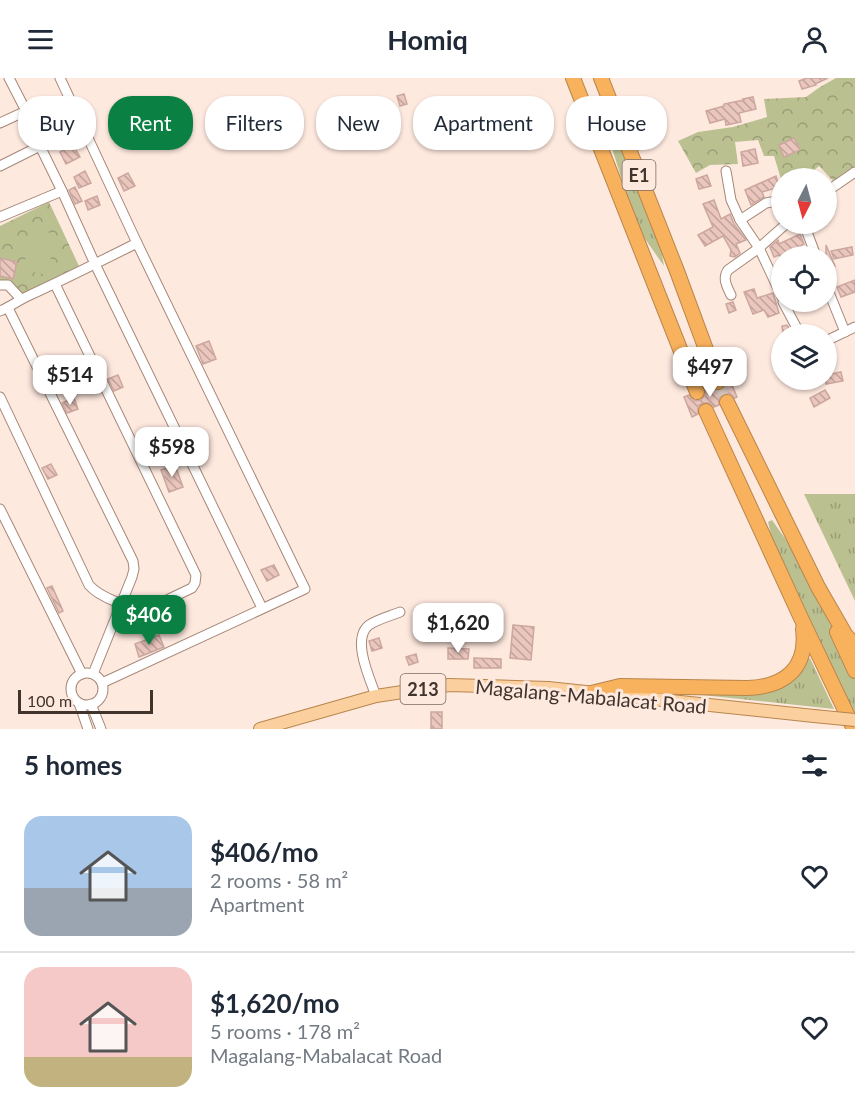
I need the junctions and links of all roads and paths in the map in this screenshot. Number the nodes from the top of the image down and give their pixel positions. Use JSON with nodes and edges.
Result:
{"nodes":[{"id":1,"x":9,"y":78,"type":"edge"},
{"id":2,"x":60,"y":78,"type":"edge"},
{"id":3,"x":573,"y":78,"type":"edge"},
{"id":4,"x":601,"y":78,"type":"edge"},
{"id":5,"x":18,"y":96,"type":"edge"},
{"id":6,"x":18,"y":115,"type":"edge"},
{"id":7,"x":0,"y":123,"type":"edge"},
{"id":8,"x":32,"y":150,"type":"edge"},
{"id":9,"x":42,"y":150,"type":"edge"},
{"id":10,"x":0,"y":166,"type":"edge"},
{"id":11,"x":726,"y":171,"type":"dead end"},
{"id":12,"x":855,"y":172,"type":"edge"},
{"id":13,"x":837,"y":184,"type":"edge"},
{"id":14,"x":62,"y":191,"type":"junction"},
{"id":15,"x":771,"y":202,"type":"edge"},
{"id":16,"x":0,"y":217,"type":"edge"},
{"id":17,"x":740,"y":220,"type":"junction"},
{"id":18,"x":775,"y":234,"type":"edge"},
{"id":19,"x":137,"y":243,"type":"junction"},
{"id":20,"x":759,"y":248,"type":"junction"},
{"id":21,"x":95,"y":264,"type":"junction"},
{"id":22,"x":771,"y":274,"type":"edge"},
{"id":23,"x":55,"y":284,"type":"junction"},
{"id":24,"x":0,"y":285,"type":"edge"},
{"id":25,"x":731,"y":295,"type":"dead end"},
{"id":26,"x":21,"y":299,"type":"junction"},
{"id":27,"x":4,"y":309,"type":"edge"},
{"id":28,"x":836,"y":312,"type":"edge"},
{"id":29,"x":855,"y":327,"type":"edge"},
{"id":30,"x":844,"y":332,"type":"junction"},
{"id":31,"x":837,"y":336,"type":"edge"},
{"id":32,"x":718,"y":382,"type":"tunnel mouth"},
{"id":33,"x":697,"y":392,"type":"dead end"},
{"id":34,"x":0,"y":397,"type":"edge"},
{"id":35,"x":727,"y":402,"type":"tunnel mouth"},
{"id":36,"x":706,"y":411,"type":"dead end"},
{"id":37,"x":0,"y":509,"type":"edge"},
{"id":38,"x":818,"y":587,"type":"junction"},
{"id":39,"x":122,"y":603,"type":"junction"},
{"id":40,"x":262,"y":608,"type":"junction"},
{"id":41,"x":400,"y":612,"type":"dead end"},
{"id":42,"x":801,"y":618,"type":"junction"},
{"id":43,"x":855,"y":646,"type":"edge"},
{"id":44,"x":855,"y":671,"type":"edge"},
{"id":45,"x":82,"y":674,"type":"junction"},
{"id":46,"x":93,"y":674,"type":"junction"},
{"id":47,"x":102,"y":683,"type":"junction"},
{"id":48,"x":591,"y":693,"type":"junction"},
{"id":49,"x":376,"y":696,"type":"junction"},
{"id":50,"x":79,"y":703,"type":"junction"},
{"id":51,"x":91,"y":704,"type":"junction"},
{"id":52,"x":855,"y":720,"type":"edge"},
{"id":53,"x":88,"y":729,"type":"edge"},
{"id":54,"x":101,"y":729,"type":"edge"},
{"id":55,"x":260,"y":729,"type":"edge"},
{"id":56,"x":854,"y":729,"type":"edge"}],
"edges":[{"from":1,"to":5,"type":"street"},
{"from":2,"to":19,"type":"street"},
{"from":3,"to":33,"type":"highway","number":"E1"},
{"from":4,"to":32,"type":"highway","number":"E1"},
{"from":6,"to":7,"type":"street"},
{"from":8,"to":10,"type":"street"},
{"from":9,"to":14,"type":"street"},
{"from":11,"to":17,"type":"street"},
{"from":12,"to":13,"type":"street"},
{"from":14,"to":16,"type":"street"},
{"from":14,"to":21,"type":"street"},
{"from":15,"to":17,"type":"street"},
{"from":17,"to":20,"type":"street"},
{"from":18,"to":20,"type":"street"},
{"from":19,"to":21,"type":"street"},
{"from":19,"to":40,"type":"street"},
{"from":20,"to":22,"type":"street"},
{"from":20,"to":25,"type":"street"},
{"from":21,"to":23,"type":"street"},
{"from":21,"to":40,"type":"street"},
{"from":23,"to":26,"type":"street"},
{"from":23,"to":39,"type":"street"},
{"from":24,"to":26,"type":"street"},
{"from":26,"to":27,"type":"street"},
{"from":27,"to":39,"type":"street"},
{"from":28,"to":30,"type":"street"},
{"from":29,"to":30,"type":"street"},
{"from":30,"to":31,"type":"street"},
{"from":34,"to":39,"type":"street"},
{"from":35,"to":38,"type":"highway"},
{"from":36,"to":42,"type":"highway"},
{"from":37,"to":45,"type":"street"},
{"from":38,"to":43,"type":"highway"},
{"from":38,"to":44,"type":"highway"},
{"from":39,"to":46,"type":"street"},
{"from":40,"to":47,"type":"street"},
{"from":41,"to":49,"type":"street"},
{"from":42,"to":48,"type":"highway"},
{"from":42,"to":56,"type":"highway"},
{"from":45,"to":46,"type":"street"},
{"from":45,"to":50,"type":"street"},
{"from":46,"to":47,"type":"street"},
{"from":47,"to":51,"type":"street"},
{"from":48,"to":49,"type":"main road","name":"Magalang-Mabalacat Road","number":"213"},
{"from":48,"to":52,"type":"main road","name":"Magalang-Mabalacat Road","number":"213","bridge":true},
{"from":49,"to":55,"type":"main road","name":"Magalang-Mabalacat Road","number":"213"},
{"from":50,"to":51,"type":"street"},
{"from":50,"to":53,"type":"street"},
{"from":51,"to":54,"type":"street"}]}
